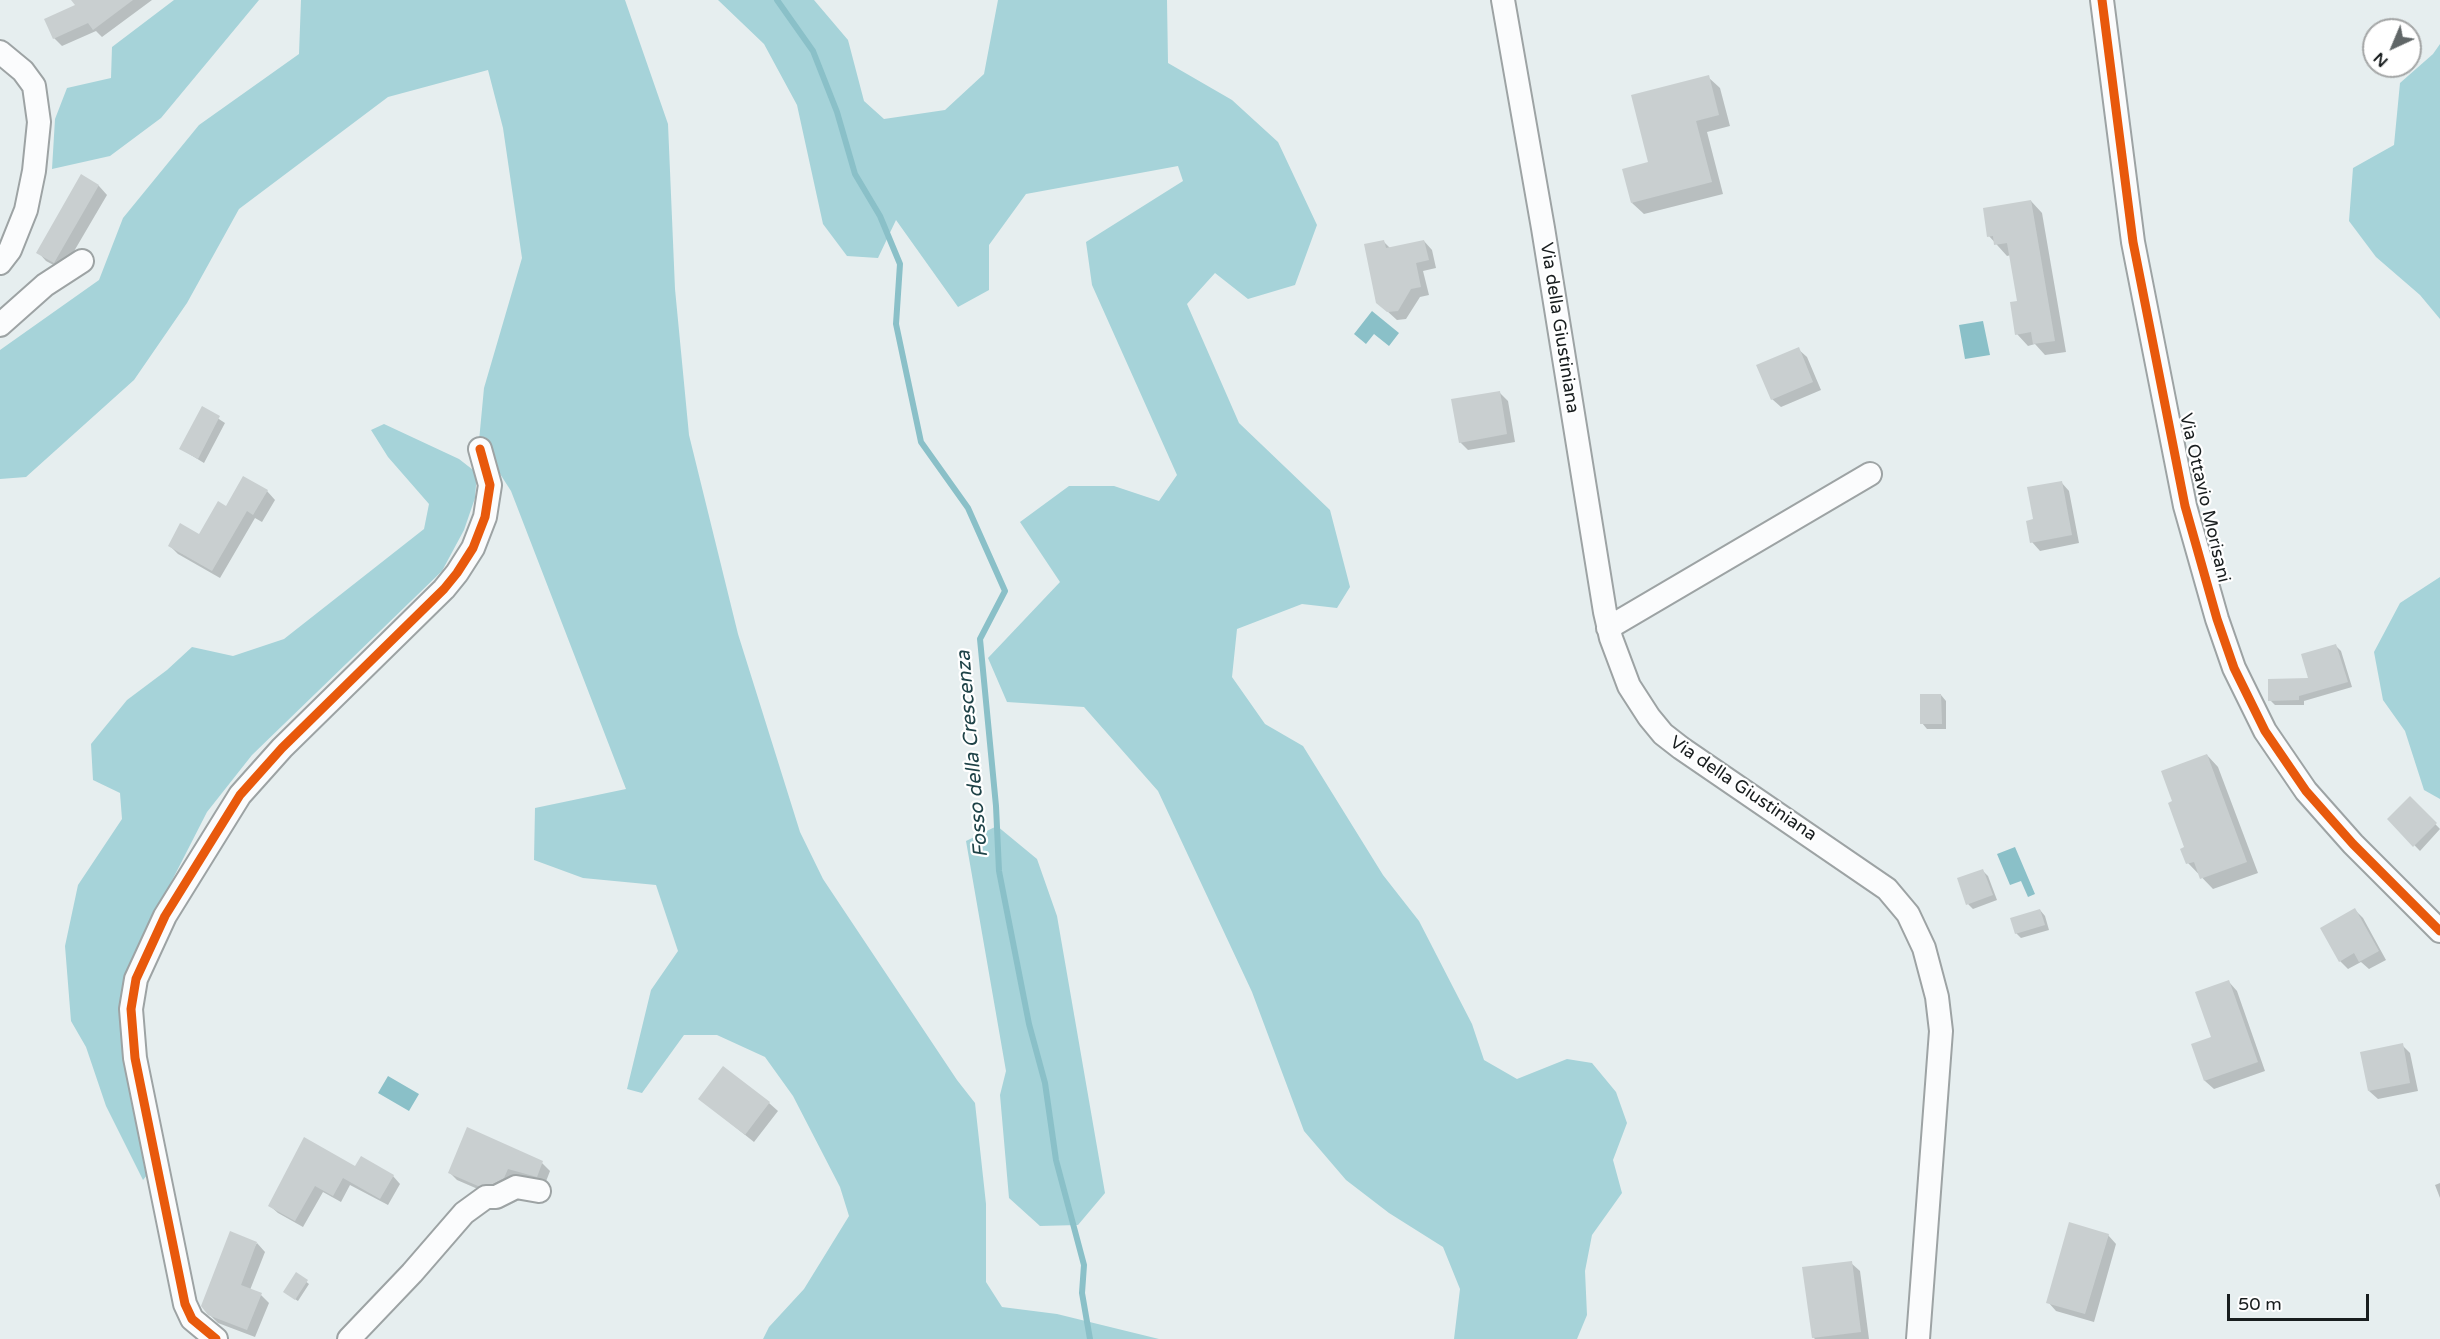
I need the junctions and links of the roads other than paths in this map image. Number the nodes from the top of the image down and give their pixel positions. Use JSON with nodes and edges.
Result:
{"nodes":[{"id":1,"x":1503,"y":0,"type":"edge"},
{"id":2,"x":2102,"y":0,"type":"edge"},
{"id":3,"x":0,"y":52,"type":"edge"},
{"id":4,"x":82,"y":261,"type":"dead end"},
{"id":5,"x":0,"y":263,"type":"edge"},
{"id":6,"x":0,"y":325,"type":"edge"},
{"id":7,"x":480,"y":449,"type":"dead end"},
{"id":8,"x":1870,"y":474,"type":"dead end"},
{"id":9,"x":1608,"y":628,"type":"junction"},
{"id":10,"x":2440,"y":931,"type":"edge"},
{"id":11,"x":539,"y":1191,"type":"dead end"},
{"id":12,"x":191,"y":1331,"type":"edge"},
{"id":13,"x":216,"y":1339,"type":"edge"},
{"id":14,"x":349,"y":1339,"type":"edge"},
{"id":15,"x":1918,"y":1339,"type":"edge"}],
"edges":[{"from":1,"to":9,"type":"street","name":"Via della Giustiniana"},
{"from":2,"to":10,"type":"street","name":"Via Ottavio Morisani"},
{"from":3,"to":5,"type":"street"},
{"from":4,"to":6,"type":"street"},
{"from":7,"to":12,"type":"street"},
{"from":8,"to":9,"type":"street"},
{"from":9,"to":15,"type":"street","name":"Via della Giustiniana"},
{"from":11,"to":14,"type":"street"},
{"from":12,"to":13,"type":"street"}]}
